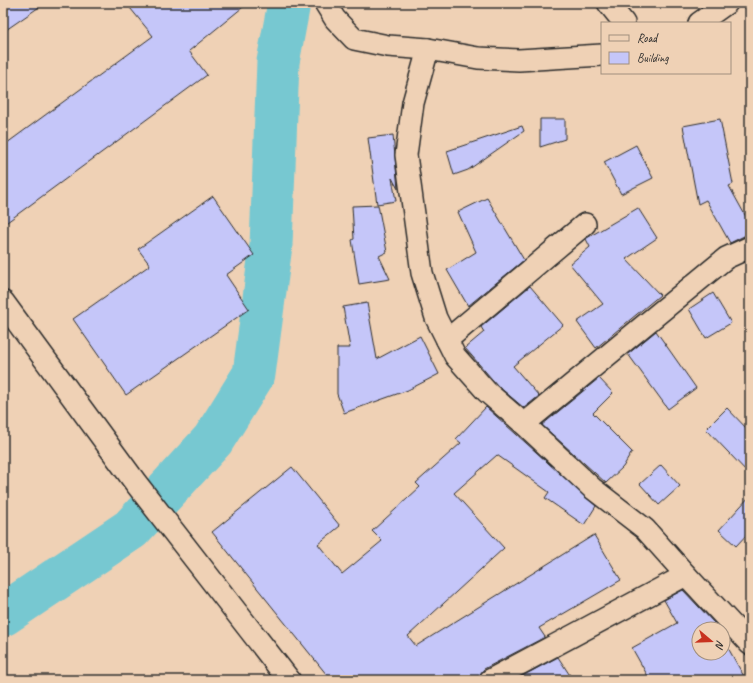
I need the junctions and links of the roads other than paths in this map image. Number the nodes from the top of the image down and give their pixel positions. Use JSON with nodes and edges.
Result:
{"nodes":[{"id":1,"x":326,"y":3,"type":"edge"},
{"id":2,"x":608,"y":3,"type":"edge"},
{"id":3,"x":727,"y":3,"type":"edge"},
{"id":4,"x":623,"y":22,"type":"edge"},
{"id":5,"x":700,"y":22,"type":"edge"},
{"id":6,"x":428,"y":49,"type":"junction"},
{"id":7,"x":601,"y":55,"type":"edge"},
{"id":8,"x":585,"y":224,"type":"dead end"},
{"id":9,"x":750,"y":247,"type":"edge"},
{"id":10,"x":3,"y":302,"type":"edge"},
{"id":11,"x":446,"y":340,"type":"junction"},
{"id":12,"x":524,"y":424,"type":"junction"},
{"id":13,"x":686,"y":575,"type":"junction"},
{"id":14,"x":750,"y":644,"type":"edge"},
{"id":15,"x":289,"y":680,"type":"edge"},
{"id":16,"x":490,"y":680,"type":"edge"}],
"edges":[{"from":1,"to":6,"type":"street"},
{"from":2,"to":4,"type":"street"},
{"from":3,"to":5,"type":"street"},
{"from":6,"to":7,"type":"street"},
{"from":6,"to":11,"type":"street"},
{"from":8,"to":11,"type":"street"},
{"from":9,"to":12,"type":"street"},
{"from":10,"to":15,"type":"street"},
{"from":11,"to":12,"type":"street"},
{"from":12,"to":13,"type":"street"},
{"from":13,"to":14,"type":"street"},
{"from":13,"to":16,"type":"street"}]}
